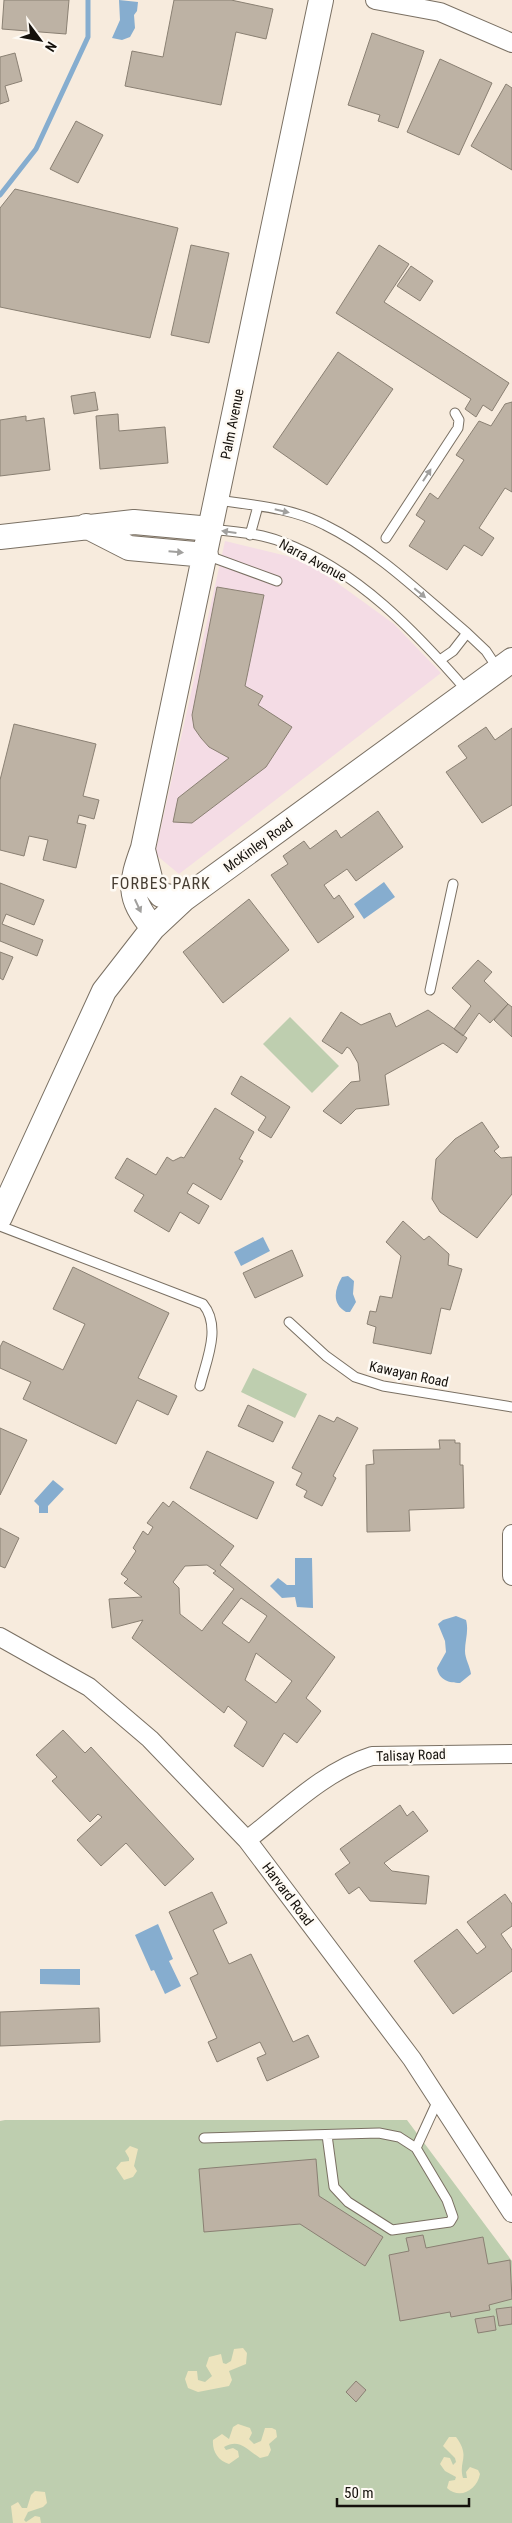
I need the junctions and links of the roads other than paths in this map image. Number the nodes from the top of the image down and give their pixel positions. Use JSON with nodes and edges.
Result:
{"nodes":[{"id":1,"x":320,"y":0,"type":"edge"},
{"id":2,"x":375,"y":0,"type":"edge"},
{"id":3,"x":512,"y":43,"type":"edge"},
{"id":4,"x":455,"y":413,"type":"dead end"},
{"id":5,"x":217,"y":500,"type":"junction"},
{"id":6,"x":258,"y":506,"type":"junction"},
{"id":7,"x":86,"y":526,"type":"junction"},
{"id":8,"x":211,"y":529,"type":"junction"},
{"id":9,"x":250,"y":535,"type":"junction"},
{"id":10,"x":0,"y":537,"type":"edge"},
{"id":11,"x":386,"y":538,"type":"dead end"},
{"id":12,"x":206,"y":555,"type":"junction"},
{"id":13,"x":277,"y":581,"type":"dead end"},
{"id":14,"x":468,"y":633,"type":"junction"},
{"id":15,"x":440,"y":660,"type":"junction"},
{"id":16,"x":505,"y":665,"type":"edge"},
{"id":17,"x":467,"y":691,"type":"junction"},
{"id":18,"x":143,"y":848,"type":"junction"},
{"id":19,"x":453,"y":884,"type":"dead end"},
{"id":20,"x":184,"y":900,"type":"junction"},
{"id":21,"x":153,"y":928,"type":"junction"},
{"id":22,"x":430,"y":990,"type":"dead end"},
{"id":23,"x":0,"y":1218,"type":"edge"},
{"id":24,"x":0,"y":1226,"type":"edge"},
{"id":25,"x":289,"y":1322,"type":"dead end"},
{"id":26,"x":200,"y":1386,"type":"dead end"},
{"id":27,"x":512,"y":1408,"type":"edge"},
{"id":28,"x":512,"y":1534,"type":"edge"},
{"id":29,"x":512,"y":1576,"type":"edge"},
{"id":30,"x":0,"y":1637,"type":"edge"},
{"id":31,"x":512,"y":1754,"type":"edge"},
{"id":32,"x":247,"y":1840,"type":"junction"},
{"id":33,"x":438,"y":2100,"type":"junction"},
{"id":34,"x":327,"y":2135,"type":"junction"},
{"id":35,"x":204,"y":2138,"type":"dead end"},
{"id":36,"x":416,"y":2148,"type":"junction"},
{"id":37,"x":512,"y":2213,"type":"edge"}],
"edges":[{"from":1,"to":5,"type":"street","name":"Palm Avenue"},
{"from":2,"to":3,"type":"street"},
{"from":11,"to":4,"type":"lane","one_way":true},
{"from":5,"to":6,"type":"lane"},
{"from":5,"to":8,"type":"street","name":"Palm Avenue"},
{"from":6,"to":9,"type":"lane"},
{"from":6,"to":14,"type":"lane","one_way":true},
{"from":7,"to":8,"type":"street","name":"Narra Avenue"},
{"from":7,"to":10,"type":"street","name":"Narra Avenue"},
{"from":7,"to":12,"type":"street","one_way":true},
{"from":9,"to":8,"type":"lane","name":"Narra Avenue","one_way":true},
{"from":8,"to":12,"type":"street","name":"Palm Avenue"},
{"from":9,"to":15,"type":"lane","name":"Narra Avenue"},
{"from":12,"to":13,"type":"lane"},
{"from":12,"to":18,"type":"street","name":"Palm Avenue"},
{"from":14,"to":15,"type":"lane"},
{"from":14,"to":16,"type":"lane"},
{"from":15,"to":17,"type":"lane","name":"Narra Avenue"},
{"from":16,"to":17,"type":"street","name":"McKinley Road"},
{"from":17,"to":20,"type":"street","name":"McKinley Road"},
{"from":18,"to":20,"type":"street","name":"Palm Avenue"},
{"from":18,"to":21,"type":"street","name":"Palm Avenue","one_way":true},
{"from":19,"to":22,"type":"lane"},
{"from":20,"to":21,"type":"street","name":"McKinley Road"},
{"from":21,"to":23,"type":"street","name":"McKinley Road"},
{"from":24,"to":26,"type":"lane"},
{"from":25,"to":27,"type":"lane","name":"Kawayan Road"},
{"from":28,"to":29,"type":"street"},
{"from":30,"to":32,"type":"street","name":"Harvard Road"},
{"from":31,"to":32,"type":"street","name":"Talisay Road"},
{"from":32,"to":33,"type":"street","name":"Harvard Road"},
{"from":33,"to":36,"type":"lane"},
{"from":33,"to":37,"type":"street","name":"Harvard Road"},
{"from":34,"to":35,"type":"lane"},
{"from":34,"to":36,"type":"lane"},
{"from":34,"to":36,"type":"lane"}]}
